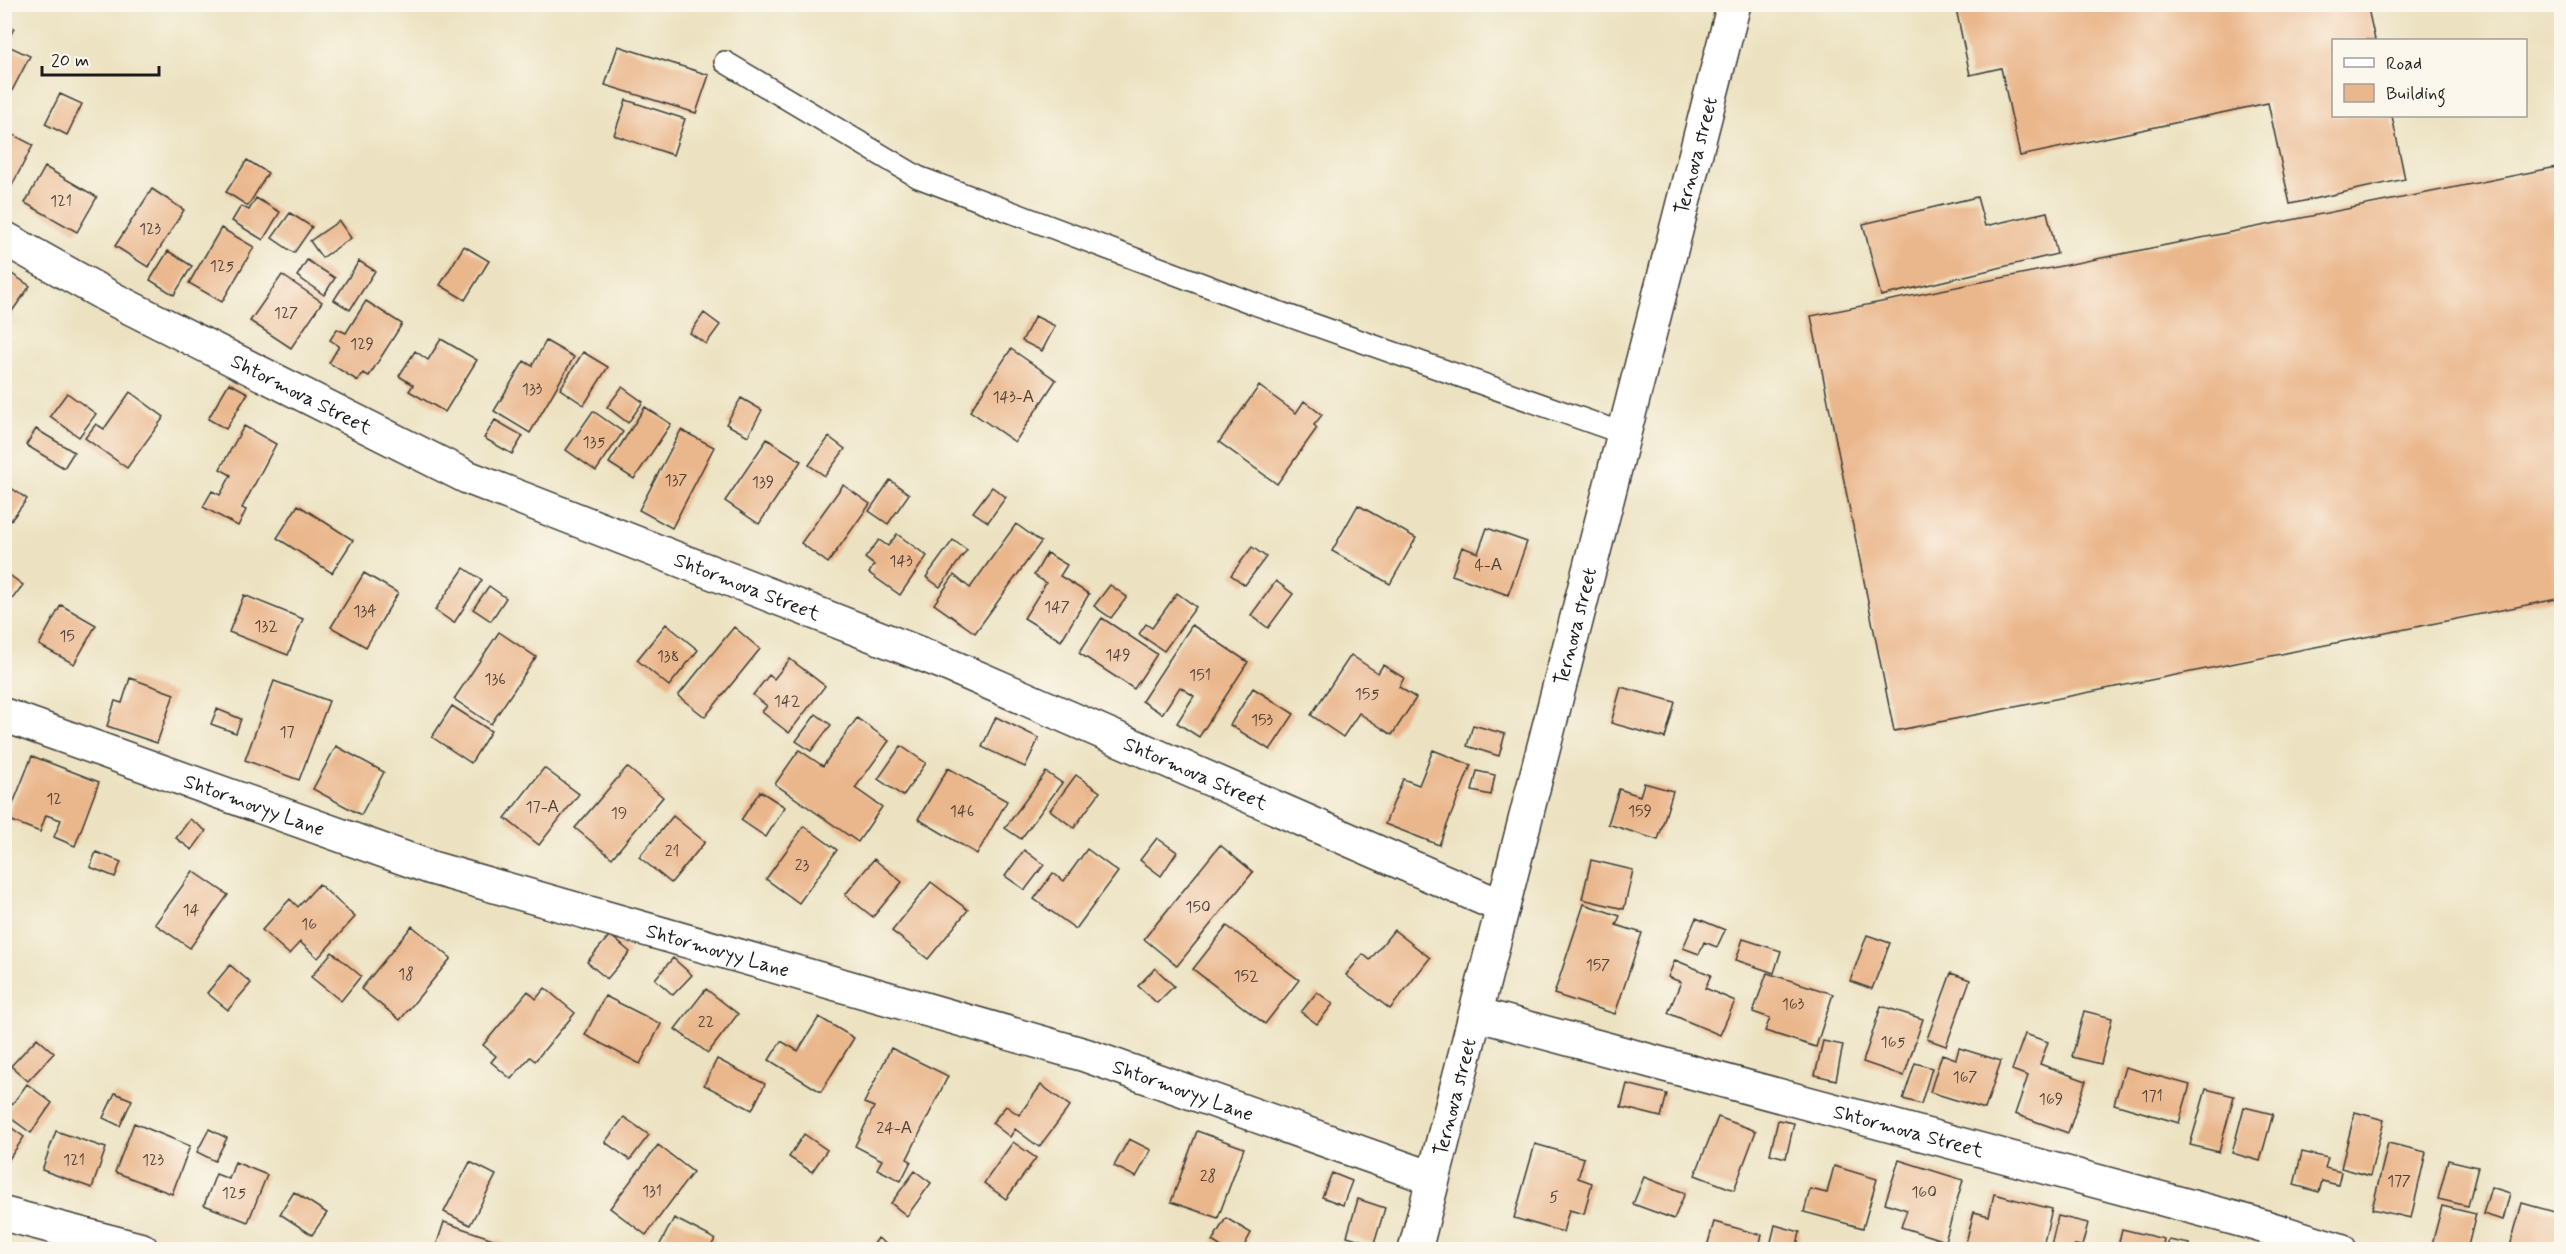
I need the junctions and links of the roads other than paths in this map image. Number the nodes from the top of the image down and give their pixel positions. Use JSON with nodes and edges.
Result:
{"nodes":[{"id":1,"x":1734,"y":4,"type":"edge"},
{"id":2,"x":724,"y":62,"type":"dead end"},
{"id":3,"x":4,"y":238,"type":"edge"},
{"id":4,"x":1625,"y":434,"type":"junction"},
{"id":5,"x":4,"y":715,"type":"edge"},
{"id":6,"x":1503,"y":907,"type":"junction"},
{"id":7,"x":1476,"y":1014,"type":"junction"},
{"id":8,"x":1432,"y":1178,"type":"junction"},
{"id":9,"x":4,"y":1214,"type":"edge"},
{"id":10,"x":142,"y":1250,"type":"edge"},
{"id":11,"x":1415,"y":1250,"type":"edge"},
{"id":12,"x":2340,"y":1250,"type":"edge"}],
"edges":[{"from":1,"to":4,"type":"street","name":"Ternova street"},
{"from":2,"to":4,"type":"lane"},
{"from":3,"to":6,"type":"street","name":"Shtormova Street"},
{"from":4,"to":6,"type":"street","name":"Ternova street"},
{"from":5,"to":8,"type":"street","name":"Shtormovyy Lane"},
{"from":6,"to":7,"type":"street","name":"Ternova street"},
{"from":7,"to":8,"type":"street","name":"Ternova street"},
{"from":7,"to":12,"type":"street","name":"Shtormova Street"},
{"from":8,"to":11,"type":"street","name":"Ternova street"},
{"from":9,"to":10,"type":"street"}]}
